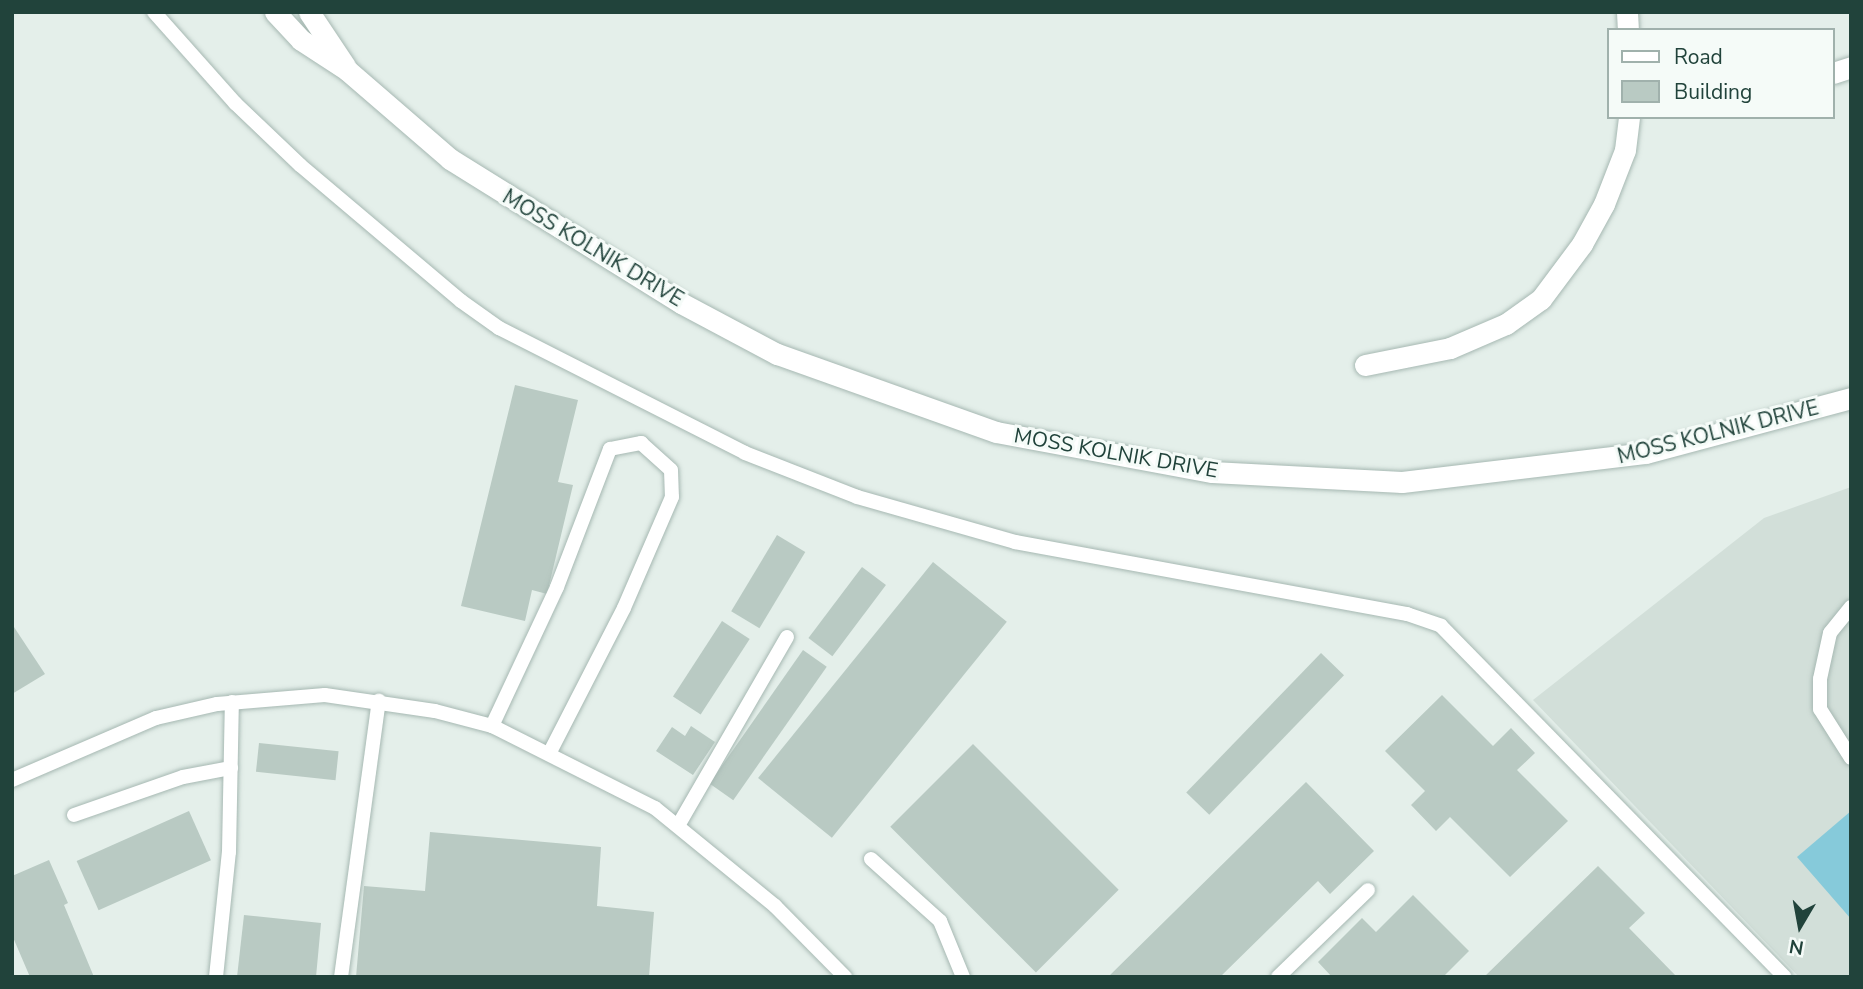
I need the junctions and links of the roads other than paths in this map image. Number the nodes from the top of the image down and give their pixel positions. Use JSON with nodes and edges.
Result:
{"nodes":[{"id":1,"x":154,"y":12,"type":"edge"},
{"id":2,"x":275,"y":12,"type":"edge"},
{"id":3,"x":309,"y":12,"type":"edge"},
{"id":4,"x":347,"y":70,"type":"junction"},
{"id":5,"x":1629,"y":119,"type":"edge"},
{"id":6,"x":1366,"y":365,"type":"dead end"},
{"id":7,"x":1851,"y":398,"type":"edge"},
{"id":8,"x":1851,"y":607,"type":"edge"},
{"id":9,"x":787,"y":637,"type":"dead end"},
{"id":10,"x":379,"y":701,"type":"junction"},
{"id":11,"x":232,"y":702,"type":"junction"},
{"id":12,"x":492,"y":726,"type":"junction"},
{"id":13,"x":550,"y":752,"type":"junction"},
{"id":14,"x":1851,"y":758,"type":"edge"},
{"id":15,"x":231,"y":768,"type":"junction"},
{"id":16,"x":12,"y":780,"type":"edge"},
{"id":17,"x":74,"y":815,"type":"dead end"},
{"id":18,"x":678,"y":824,"type":"junction"},
{"id":19,"x":871,"y":859,"type":"dead end"},
{"id":20,"x":1368,"y":890,"type":"dead end"},
{"id":21,"x":216,"y":977,"type":"edge"},
{"id":22,"x":341,"y":977,"type":"edge"},
{"id":23,"x":845,"y":977,"type":"edge"},
{"id":24,"x":963,"y":977,"type":"edge"},
{"id":25,"x":1278,"y":977,"type":"edge"},
{"id":26,"x":1785,"y":977,"type":"edge"}],
"edges":[{"from":1,"to":26,"type":"lane"},
{"from":2,"to":4,"type":"main road","name":"MOSS KOLNIK DRIVE"},
{"from":3,"to":4,"type":"main road","name":"MOSS KOLNIK DRIVE"},
{"from":4,"to":7,"type":"main road","name":"MOSS KOLNIK DRIVE"},
{"from":5,"to":6,"type":"main road"},
{"from":8,"to":14,"type":"lane"},
{"from":9,"to":18,"type":"lane"},
{"from":10,"to":11,"type":"lane"},
{"from":10,"to":12,"type":"lane"},
{"from":10,"to":22,"type":"lane"},
{"from":11,"to":15,"type":"lane"},
{"from":11,"to":16,"type":"lane"},
{"from":12,"to":13,"type":"lane"},
{"from":12,"to":13,"type":"lane"},
{"from":13,"to":18,"type":"lane"},
{"from":15,"to":17,"type":"lane"},
{"from":15,"to":21,"type":"lane"},
{"from":18,"to":23,"type":"lane"},
{"from":19,"to":24,"type":"lane"},
{"from":20,"to":25,"type":"lane"}]}
